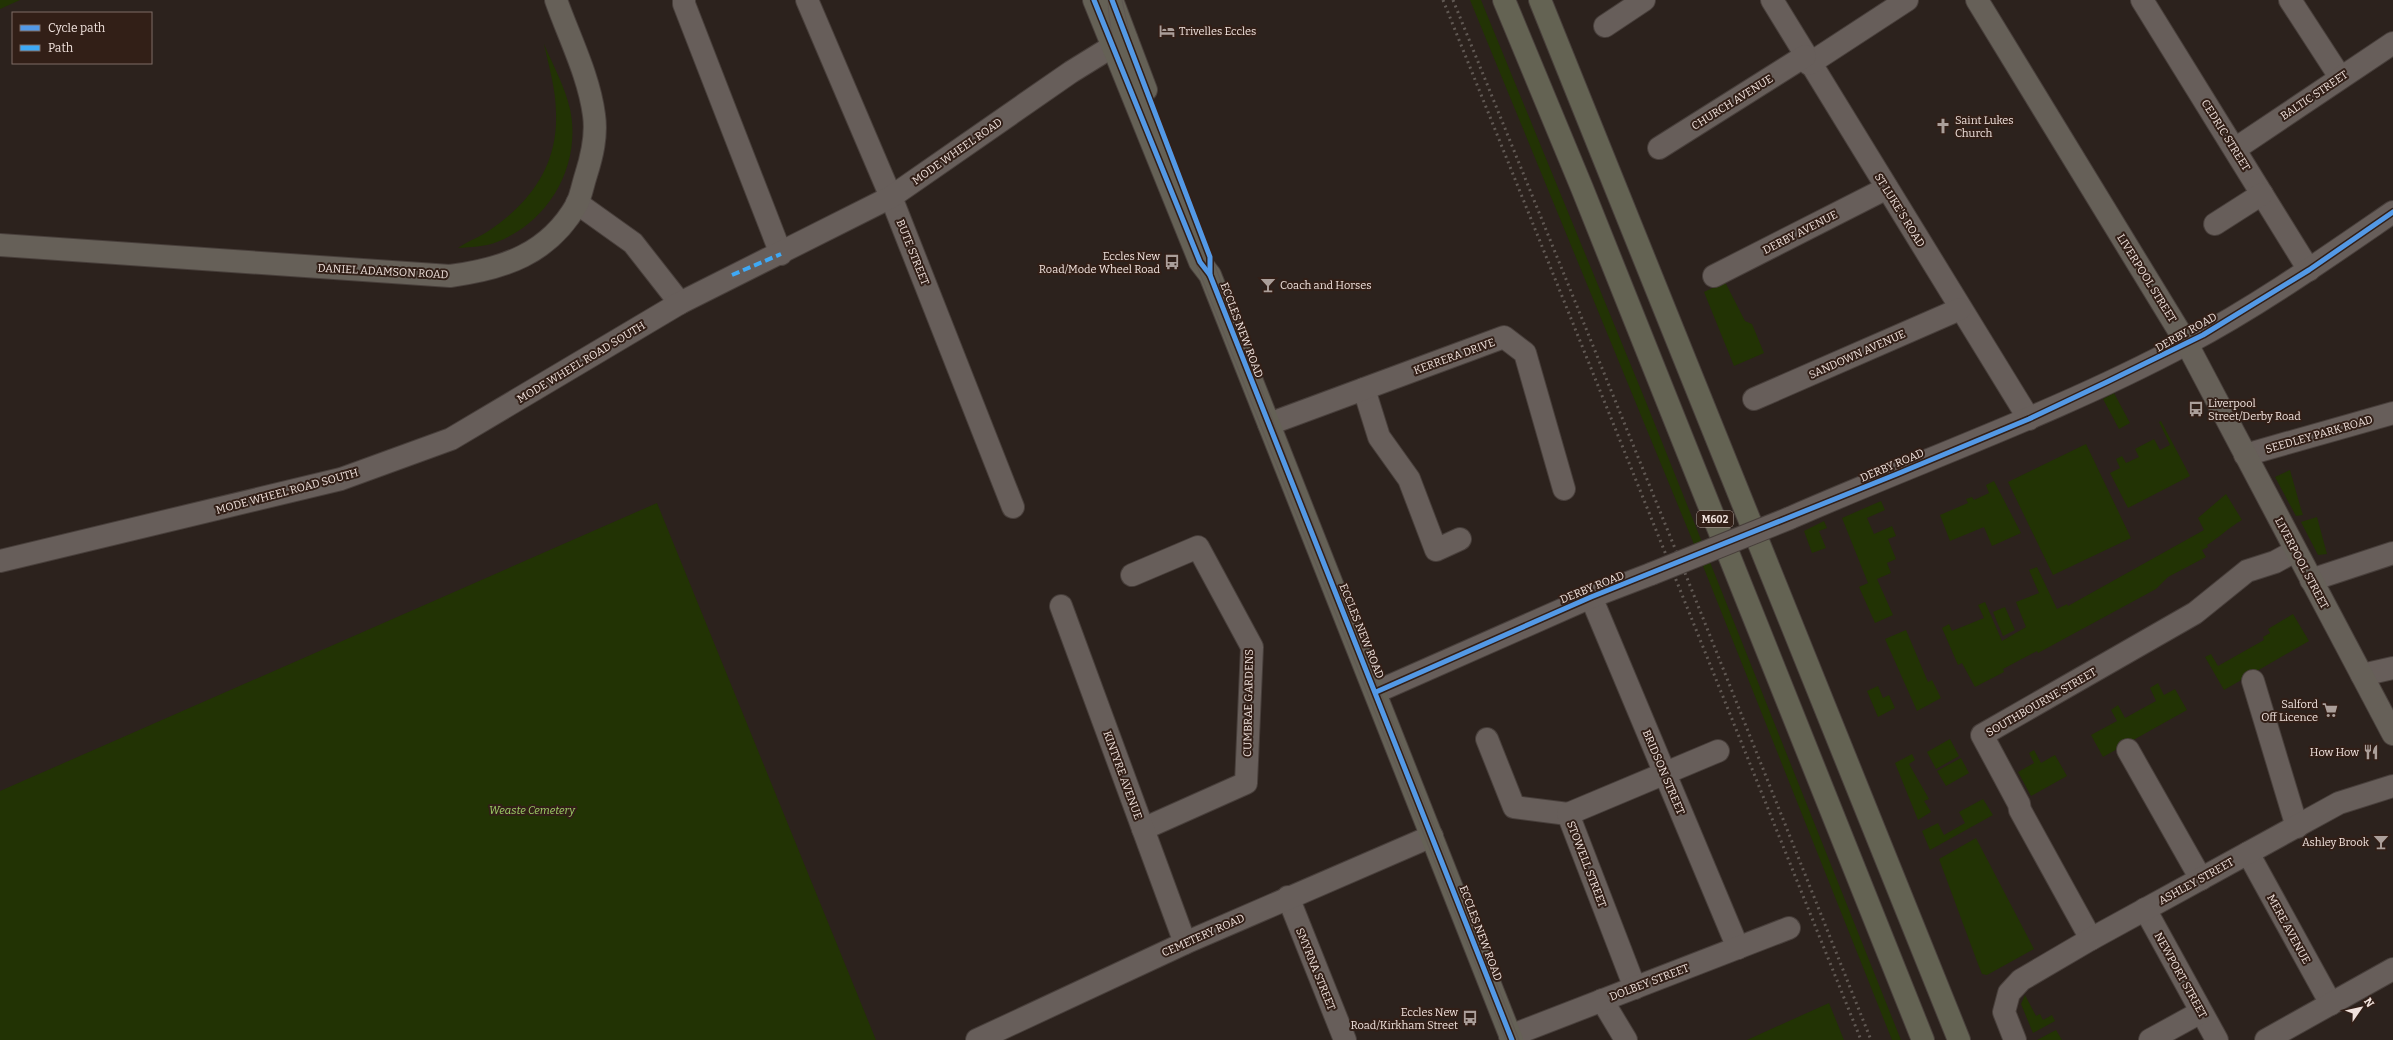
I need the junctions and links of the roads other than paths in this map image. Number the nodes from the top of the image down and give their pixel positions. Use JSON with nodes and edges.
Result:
{"nodes":[{"id":1,"x":556,"y":0,"type":"edge"},
{"id":2,"x":684,"y":0,"type":"edge"},
{"id":3,"x":807,"y":0,"type":"edge"},
{"id":4,"x":1504,"y":0,"type":"edge"},
{"id":5,"x":1540,"y":0,"type":"edge"},
{"id":6,"x":1644,"y":0,"type":"edge"},
{"id":7,"x":1772,"y":0,"type":"edge"},
{"id":8,"x":1907,"y":0,"type":"edge"},
{"id":9,"x":1977,"y":0,"type":"edge"},
{"id":10,"x":2142,"y":0,"type":"edge"},
{"id":11,"x":2290,"y":0,"type":"edge"},
{"id":12,"x":1104,"y":2,"type":"edge"},
{"id":13,"x":1619,"y":7,"type":"edge"},
{"id":14,"x":1605,"y":26,"type":"dead end"},
{"id":15,"x":1119,"y":42,"type":"junction"},
{"id":16,"x":2393,"y":43,"type":"edge"},
{"id":17,"x":1807,"y":60,"type":"junction"},
{"id":18,"x":2340,"y":77,"type":"junction"},
{"id":19,"x":1659,"y":148,"type":"dead end"},
{"id":20,"x":2235,"y":149,"type":"junction"},
{"id":21,"x":1887,"y":188,"type":"junction"},
{"id":22,"x":2262,"y":194,"type":"junction"},
{"id":23,"x":891,"y":197,"type":"junction"},
{"id":24,"x":577,"y":203,"type":"junction"},
{"id":25,"x":2393,"y":212,"type":"edge"},
{"id":26,"x":2216,"y":224,"type":"dead end"},
{"id":27,"x":0,"y":245,"type":"edge"},
{"id":28,"x":781,"y":254,"type":"junction"},
{"id":29,"x":2309,"y":270,"type":"junction"},
{"id":30,"x":732,"y":275,"type":"joint"},
{"id":31,"x":1714,"y":276,"type":"dead end"},
{"id":32,"x":680,"y":303,"type":"junction"},
{"id":33,"x":1960,"y":309,"type":"junction"},
{"id":34,"x":2187,"y":344,"type":"junction"},
{"id":35,"x":1364,"y":389,"type":"junction"},
{"id":36,"x":1754,"y":399,"type":"dead end"},
{"id":37,"x":2393,"y":413,"type":"edge"},
{"id":38,"x":2029,"y":419,"type":"junction"},
{"id":39,"x":1268,"y":424,"type":"junction"},
{"id":40,"x":2245,"y":455,"type":"junction"},
{"id":41,"x":1564,"y":489,"type":"dead end"},
{"id":42,"x":1013,"y":507,"type":"dead end"},
{"id":43,"x":1460,"y":539,"type":"dead end"},
{"id":44,"x":2295,"y":551,"type":"junction"},
{"id":45,"x":2393,"y":553,"type":"edge"},
{"id":46,"x":0,"y":561,"type":"edge"},
{"id":47,"x":1132,"y":575,"type":"dead end"},
{"id":48,"x":2311,"y":580,"type":"junction"},
{"id":49,"x":1591,"y":597,"type":"junction"},
{"id":50,"x":1061,"y":606,"type":"dead end"},
{"id":51,"x":2393,"y":668,"type":"edge"},
{"id":52,"x":2362,"y":675,"type":"junction"},
{"id":53,"x":2253,"y":681,"type":"dead end"},
{"id":54,"x":1376,"y":692,"type":"junction"},
{"id":55,"x":2393,"y":734,"type":"edge"},
{"id":56,"x":1487,"y":739,"type":"dead end"},
{"id":57,"x":2128,"y":750,"type":"dead end"},
{"id":58,"x":1718,"y":751,"type":"dead end"},
{"id":59,"x":1665,"y":774,"type":"junction"},
{"id":60,"x":2393,"y":786,"type":"edge"},
{"id":61,"x":1568,"y":814,"type":"junction"},
{"id":62,"x":2297,"y":827,"type":"junction"},
{"id":63,"x":1143,"y":829,"type":"junction"},
{"id":64,"x":1432,"y":836,"type":"junction"},
{"id":65,"x":2248,"y":853,"type":"junction"},
{"id":66,"x":2201,"y":879,"type":"junction"},
{"id":67,"x":1288,"y":897,"type":"junction"},
{"id":68,"x":2145,"y":909,"type":"junction"},
{"id":69,"x":1788,"y":928,"type":"dead end"},
{"id":70,"x":2090,"y":939,"type":"junction"},
{"id":71,"x":1185,"y":943,"type":"junction"},
{"id":72,"x":1738,"y":948,"type":"junction"},
{"id":73,"x":2393,"y":969,"type":"edge"},
{"id":74,"x":1635,"y":988,"type":"junction"},
{"id":75,"x":1602,"y":1000,"type":"junction"},
{"id":76,"x":2330,"y":1004,"type":"junction"},
{"id":77,"x":2201,"y":1012,"type":"junction"},
{"id":78,"x":1338,"y":1038,"type":"edge"},
{"id":79,"x":1511,"y":1038,"type":"edge"},
{"id":80,"x":977,"y":1040,"type":"edge"},
{"id":81,"x":1626,"y":1040,"type":"edge"},
{"id":82,"x":1923,"y":1040,"type":"edge"},
{"id":83,"x":1960,"y":1040,"type":"edge"},
{"id":84,"x":2015,"y":1040,"type":"edge"},
{"id":85,"x":2150,"y":1040,"type":"edge"},
{"id":86,"x":2217,"y":1040,"type":"edge"},
{"id":87,"x":2266,"y":1040,"type":"edge"}],
"edges":[{"from":1,"to":24,"type":"street","name":"DANIEL ADAMSON ROAD"},
{"from":2,"to":28,"type":"street"},
{"from":3,"to":23,"type":"street","name":"BUTE STREET"},
{"from":4,"to":82,"type":"highway","number":"M602"},
{"from":5,"to":83,"type":"highway","number":"M602"},
{"from":6,"to":13,"type":"street"},
{"from":7,"to":17,"type":"street","name":"ST LUKE'S ROAD"},
{"from":8,"to":17,"type":"street","name":"CHURCH AVENUE"},
{"from":9,"to":34,"type":"street","name":"LIVERPOOL STREET"},
{"from":10,"to":20,"type":"street","name":"CEDRIC STREET"},
{"from":11,"to":18,"type":"street"},
{"from":12,"to":15,"type":"main road","name":"ECCLES NEW ROAD"},
{"from":13,"to":14,"type":"street"},
{"from":15,"to":23,"type":"street","name":"MODE WHEEL ROAD"},
{"from":15,"to":39,"type":"main road","name":"ECCLES NEW ROAD"},
{"from":16,"to":18,"type":"street","name":"BALTIC STREET"},
{"from":17,"to":19,"type":"street","name":"CHURCH AVENUE"},
{"from":17,"to":21,"type":"street","name":"ST LUKE'S ROAD"},
{"from":18,"to":20,"type":"street","name":"BALTIC STREET"},
{"from":20,"to":22,"type":"street","name":"CEDRIC STREET"},
{"from":21,"to":31,"type":"street","name":"DERBY AVENUE"},
{"from":21,"to":33,"type":"street","name":"ST LUKE'S ROAD"},
{"from":22,"to":26,"type":"street"},
{"from":22,"to":29,"type":"street","name":"CEDRIC STREET"},
{"from":23,"to":28,"type":"street","name":"MODE WHEEL ROAD"},
{"from":23,"to":42,"type":"street","name":"BUTE STREET"},
{"from":24,"to":27,"type":"street","name":"DANIEL ADAMSON ROAD"},
{"from":24,"to":32,"type":"street"},
{"from":25,"to":29,"type":"street","name":"DERBY ROAD"},
{"from":28,"to":30,"type":"street","name":"MODE WHEEL ROAD"},
{"from":29,"to":34,"type":"street","name":"DERBY ROAD"},
{"from":30,"to":32,"type":"street","name":"MODE WHEEL ROAD SOUTH"},
{"from":32,"to":46,"type":"street","name":"MODE WHEEL ROAD SOUTH"},
{"from":33,"to":36,"type":"street","name":"SANDOWN AVENUE"},
{"from":33,"to":38,"type":"street","name":"ST LUKE'S ROAD"},
{"from":34,"to":38,"type":"street","name":"DERBY ROAD"},
{"from":34,"to":40,"type":"street","name":"LIVERPOOL STREET"},
{"from":35,"to":39,"type":"street","name":"KERRERA DRIVE"},
{"from":35,"to":41,"type":"street","name":"KERRERA DRIVE"},
{"from":35,"to":43,"type":"street"},
{"from":37,"to":40,"type":"street","name":"SEEDLEY PARK ROAD"},
{"from":38,"to":49,"type":"street","name":"DERBY ROAD","bridge":true},
{"from":39,"to":54,"type":"main road","name":"ECCLES NEW ROAD"},
{"from":40,"to":44,"type":"street","name":"LIVERPOOL STREET"},
{"from":44,"to":48,"type":"street","name":"LIVERPOOL STREET"},
{"from":44,"to":70,"type":"street","name":"SOUTHBOURNE STREET"},
{"from":45,"to":48,"type":"street"},
{"from":47,"to":63,"type":"street","name":"CUMBRAE GARDENS"},
{"from":48,"to":52,"type":"street","name":"LIVERPOOL STREET"},
{"from":49,"to":54,"type":"street","name":"DERBY ROAD"},
{"from":49,"to":59,"type":"street","name":"BRIDSON STREET"},
{"from":50,"to":63,"type":"street","name":"KINTYRE AVENUE"},
{"from":51,"to":52,"type":"street"},
{"from":52,"to":55,"type":"street","name":"LIVERPOOL STREET"},
{"from":53,"to":62,"type":"street"},
{"from":54,"to":64,"type":"main road","name":"ECCLES NEW ROAD"},
{"from":56,"to":61,"type":"street","name":"STOWELL STREET"},
{"from":57,"to":66,"type":"street"},
{"from":58,"to":59,"type":"street"},
{"from":59,"to":61,"type":"street"},
{"from":59,"to":72,"type":"street","name":"BRIDSON STREET"},
{"from":60,"to":62,"type":"street","name":"ASHLEY STREET"},
{"from":61,"to":74,"type":"street","name":"STOWELL STREET"},
{"from":62,"to":65,"type":"street","name":"ASHLEY STREET"},
{"from":63,"to":71,"type":"street","name":"KINTYRE AVENUE"},
{"from":64,"to":67,"type":"street","name":"CEMETERY ROAD"},
{"from":64,"to":79,"type":"main road","name":"ECCLES NEW ROAD"},
{"from":65,"to":66,"type":"street","name":"ASHLEY STREET"},
{"from":65,"to":76,"type":"street","name":"MERE AVENUE"},
{"from":66,"to":68,"type":"street","name":"ASHLEY STREET"},
{"from":67,"to":71,"type":"street","name":"CEMETERY ROAD"},
{"from":67,"to":78,"type":"street","name":"SMYRNA STREET"},
{"from":68,"to":70,"type":"street","name":"ASHLEY STREET"},
{"from":68,"to":77,"type":"street","name":"NEWPORT STREET"},
{"from":69,"to":72,"type":"street","name":"DOLBEY STREET"},
{"from":70,"to":84,"type":"street","name":"ASHLEY STREET"},
{"from":71,"to":80,"type":"street","name":"CEMETERY ROAD"},
{"from":72,"to":74,"type":"street","name":"DOLBEY STREET"},
{"from":73,"to":76,"type":"street"},
{"from":74,"to":75,"type":"street","name":"DOLBEY STREET"},
{"from":75,"to":79,"type":"street","name":"DOLBEY STREET"},
{"from":75,"to":81,"type":"street"},
{"from":76,"to":87,"type":"street"},
{"from":77,"to":85,"type":"street"},
{"from":77,"to":86,"type":"street","name":"NEWPORT STREET"}]}
